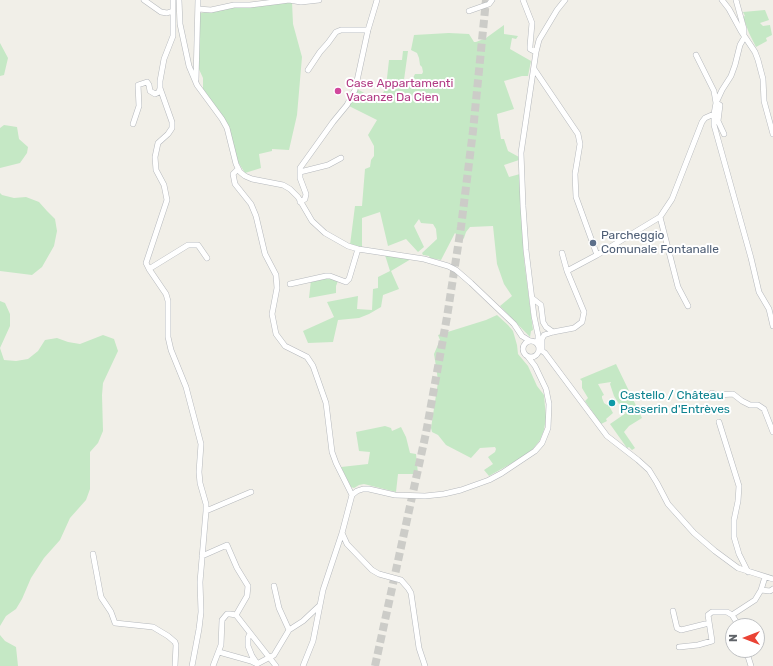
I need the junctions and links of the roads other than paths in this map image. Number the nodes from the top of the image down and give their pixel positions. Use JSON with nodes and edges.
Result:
{"nodes":[{"id":1,"x":144,"y":0,"type":"edge"},
{"id":2,"x":173,"y":0,"type":"edge"},
{"id":3,"x":179,"y":0,"type":"edge"},
{"id":4,"x":198,"y":0,"type":"edge"},
{"id":5,"x":318,"y":0,"type":"edge"},
{"id":6,"x":377,"y":0,"type":"edge"},
{"id":7,"x":492,"y":0,"type":"edge"},
{"id":8,"x":523,"y":0,"type":"edge"},
{"id":9,"x":565,"y":0,"type":"edge"},
{"id":10,"x":722,"y":0,"type":"edge"},
{"id":11,"x":736,"y":0,"type":"edge"},
{"id":12,"x":198,"y":9,"type":"junction"},
{"id":13,"x":174,"y":11,"type":"junction"},
{"id":14,"x":469,"y":11,"type":"dead end"},
{"id":15,"x":368,"y":30,"type":"junction"},
{"id":16,"x":744,"y":35,"type":"junction"},
{"id":17,"x":536,"y":52,"type":"junction"},
{"id":18,"x":696,"y":55,"type":"dead end"},
{"id":19,"x":534,"y":69,"type":"junction"},
{"id":20,"x":308,"y":70,"type":"dead end"},
{"id":21,"x":197,"y":85,"type":"junction"},
{"id":22,"x":160,"y":88,"type":"junction"},
{"id":23,"x":716,"y":103,"type":"junction"},
{"id":24,"x":714,"y":114,"type":"junction"},
{"id":25,"x":133,"y":124,"type":"dead end"},
{"id":26,"x":724,"y":134,"type":"dead end"},
{"id":27,"x":773,"y":134,"type":"edge"},
{"id":28,"x":341,"y":158,"type":"dead end"},
{"id":29,"x":238,"y":170,"type":"junction"},
{"id":30,"x":300,"y":172,"type":"junction"},
{"id":31,"x":300,"y":202,"type":"junction"},
{"id":32,"x":660,"y":216,"type":"junction"},
{"id":33,"x":358,"y":249,"type":"junction"},
{"id":34,"x":562,"y":253,"type":"dead end"},
{"id":35,"x":597,"y":255,"type":"junction"},
{"id":36,"x":206,"y":258,"type":"dead end"},
{"id":37,"x":148,"y":269,"type":"junction"},
{"id":38,"x":567,"y":271,"type":"junction"},
{"id":39,"x":290,"y":284,"type":"dead end"},
{"id":40,"x":532,"y":298,"type":"junction"},
{"id":41,"x":688,"y":306,"type":"dead end"},
{"id":42,"x":773,"y":326,"type":"edge"},
{"id":43,"x":537,"y":330,"type":"junction"},
{"id":44,"x":518,"y":332,"type":"junction"},
{"id":45,"x":553,"y":332,"type":"junction"},
{"id":46,"x":531,"y":341,"type":"junction"},
{"id":47,"x":523,"y":347,"type":"junction"},
{"id":48,"x":540,"y":348,"type":"junction"},
{"id":49,"x":536,"y":356,"type":"junction"},
{"id":50,"x":528,"y":357,"type":"junction"},
{"id":51,"x":548,"y":360,"type":"junction"},
{"id":52,"x":535,"y":366,"type":"junction"},
{"id":53,"x":712,"y":393,"type":"dead end"},
{"id":54,"x":719,"y":422,"type":"dead end"},
{"id":55,"x":773,"y":432,"type":"edge"},
{"id":56,"x":251,"y":492,"type":"dead end"},
{"id":57,"x":352,"y":496,"type":"junction"},
{"id":58,"x":206,"y":511,"type":"junction"},
{"id":59,"x":342,"y":532,"type":"junction"},
{"id":60,"x":93,"y":554,"type":"dead end"},
{"id":61,"x":202,"y":556,"type":"junction"},
{"id":62,"x":748,"y":572,"type":"junction"},
{"id":63,"x":765,"y":577,"type":"junction"},
{"id":64,"x":773,"y":579,"type":"edge"},
{"id":65,"x":274,"y":586,"type":"dead end"},
{"id":66,"x":773,"y":589,"type":"edge"},
{"id":67,"x":761,"y":590,"type":"junction"},
{"id":68,"x":320,"y":606,"type":"junction"},
{"id":69,"x":673,"y":611,"type":"dead end"},
{"id":70,"x":236,"y":615,"type":"junction"},
{"id":71,"x":732,"y":615,"type":"junction"},
{"id":72,"x":734,"y":618,"type":"edge"},
{"id":73,"x":709,"y":623,"type":"junction"},
{"id":74,"x":289,"y":630,"type":"junction"},
{"id":75,"x":250,"y":633,"type":"junction"},
{"id":76,"x":680,"y":647,"type":"dead end"},
{"id":77,"x":219,"y":652,"type":"junction"},
{"id":78,"x":269,"y":657,"type":"junction"},
{"id":79,"x":258,"y":665,"type":"edge"},
{"id":80,"x":175,"y":666,"type":"edge"},
{"id":81,"x":192,"y":666,"type":"edge"},
{"id":82,"x":213,"y":666,"type":"edge"},
{"id":83,"x":276,"y":666,"type":"edge"},
{"id":84,"x":303,"y":666,"type":"edge"},
{"id":85,"x":425,"y":666,"type":"edge"}],
"edges":[{"from":1,"to":13,"type":"street"},
{"from":2,"to":13,"type":"street"},
{"from":3,"to":21,"type":"street"},
{"from":4,"to":12,"type":"street"},
{"from":5,"to":12,"type":"street"},
{"from":6,"to":15,"type":"street"},
{"from":7,"to":14,"type":"street"},
{"from":8,"to":17,"type":"street"},
{"from":9,"to":17,"type":"street"},
{"from":10,"to":16,"type":"street"},
{"from":11,"to":16,"type":"street"},
{"from":12,"to":21,"type":"street"},
{"from":13,"to":22,"type":"street"},
{"from":15,"to":20,"type":"street"},
{"from":15,"to":30,"type":"street"},
{"from":16,"to":23,"type":"street"},
{"from":16,"to":27,"type":"street"},
{"from":17,"to":19,"type":"street"},
{"from":18,"to":23,"type":"street"},
{"from":19,"to":35,"type":"street"},
{"from":19,"to":40,"type":"street"},
{"from":21,"to":29,"type":"street"},
{"from":22,"to":25,"type":"street"},
{"from":22,"to":37,"type":"street"},
{"from":23,"to":24,"type":"street"},
{"from":23,"to":26,"type":"street"},
{"from":24,"to":32,"type":"street"},
{"from":24,"to":42,"type":"street"},
{"from":28,"to":30,"type":"street"},
{"from":29,"to":31,"type":"street"},
{"from":29,"to":57,"type":"street"},
{"from":30,"to":31,"type":"street"},
{"from":31,"to":33,"type":"street"},
{"from":32,"to":35,"type":"street"},
{"from":32,"to":41,"type":"street"},
{"from":33,"to":39,"type":"street"},
{"from":33,"to":44,"type":"street"},
{"from":34,"to":38,"type":"street"},
{"from":35,"to":38,"type":"street"},
{"from":36,"to":37,"type":"street"},
{"from":37,"to":58,"type":"street"},
{"from":38,"to":45,"type":"street"},
{"from":40,"to":43,"type":"street"},
{"from":40,"to":45,"type":"street"},
{"from":43,"to":46,"type":"street"},
{"from":43,"to":48,"type":"street"},
{"from":44,"to":46,"type":"street"},
{"from":44,"to":47,"type":"street"},
{"from":45,"to":48,"type":"street"},
{"from":46,"to":47,"type":"street"},
{"from":46,"to":48,"type":"street"},
{"from":47,"to":50,"type":"street"},
{"from":48,"to":49,"type":"street"},
{"from":48,"to":51,"type":"street"},
{"from":49,"to":50,"type":"street"},
{"from":49,"to":51,"type":"street"},
{"from":49,"to":52,"type":"street"},
{"from":50,"to":52,"type":"street"},
{"from":51,"to":62,"type":"street"},
{"from":52,"to":57,"type":"street"},
{"from":53,"to":55,"type":"street"},
{"from":54,"to":62,"type":"street"},
{"from":56,"to":58,"type":"street"},
{"from":57,"to":59,"type":"street"},
{"from":58,"to":61,"type":"street"},
{"from":59,"to":68,"type":"street"},
{"from":59,"to":85,"type":"street"},
{"from":60,"to":80,"type":"street"},
{"from":61,"to":70,"type":"street"},
{"from":61,"to":81,"type":"street"},
{"from":62,"to":63,"type":"street"},
{"from":63,"to":64,"type":"street"},
{"from":63,"to":67,"type":"street"},
{"from":65,"to":74,"type":"street"},
{"from":66,"to":67,"type":"street"},
{"from":67,"to":71,"type":"street"},
{"from":68,"to":74,"type":"street"},
{"from":68,"to":84,"type":"street"},
{"from":69,"to":73,"type":"street"},
{"from":70,"to":75,"type":"street"},
{"from":70,"to":77,"type":"street"},
{"from":71,"to":72,"type":"street"},
{"from":71,"to":73,"type":"street"},
{"from":73,"to":76,"type":"street"},
{"from":74,"to":78,"type":"street"},
{"from":75,"to":78,"type":"street"},
{"from":75,"to":79,"type":"street"},
{"from":77,"to":79,"type":"street"},
{"from":77,"to":82,"type":"street"},
{"from":78,"to":79,"type":"street"},
{"from":78,"to":83,"type":"street"}]}
